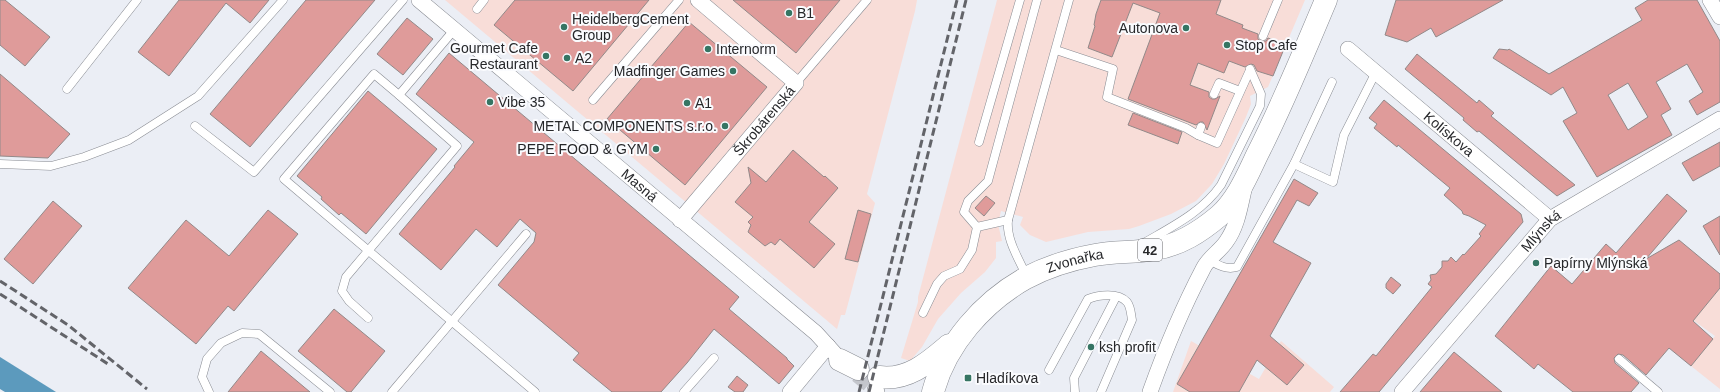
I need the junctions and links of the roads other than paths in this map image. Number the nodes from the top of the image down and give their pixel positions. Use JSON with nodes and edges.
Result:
{"nodes":[{"id":1,"x":138,"y":0,"type":"edge"},
{"id":2,"x":283,"y":0,"type":"edge"},
{"id":3,"x":403,"y":0,"type":"edge"},
{"id":4,"x":419,"y":0,"type":"edge"},
{"id":5,"x":484,"y":0,"type":"edge"},
{"id":6,"x":679,"y":0,"type":"edge"},
{"id":7,"x":698,"y":0,"type":"edge"},
{"id":8,"x":867,"y":0,"type":"edge"},
{"id":9,"x":1020,"y":0,"type":"edge"},
{"id":10,"x":1037,"y":0,"type":"edge"},
{"id":11,"x":1069,"y":0,"type":"edge"},
{"id":12,"x":1278,"y":0,"type":"edge"},
{"id":13,"x":1326,"y":0,"type":"edge"},
{"id":14,"x":1710,"y":0,"type":"edge"},
{"id":15,"x":477,"y":9,"type":"dead end"},
{"id":16,"x":1720,"y":17,"type":"edge"},
{"id":17,"x":454,"y":30,"type":"junction"},
{"id":18,"x":1264,"y":36,"type":"dead end"},
{"id":19,"x":1348,"y":49,"type":"dead end"},
{"id":20,"x":1056,"y":50,"type":"junction"},
{"id":21,"x":1376,"y":72,"type":"junction"},
{"id":22,"x":796,"y":82,"type":"junction"},
{"id":23,"x":1332,"y":82,"type":"dead end"},
{"id":24,"x":67,"y":89,"type":"dead end"},
{"id":25,"x":1240,"y":91,"type":"junction"},
{"id":26,"x":1214,"y":94,"type":"dead end"},
{"id":27,"x":399,"y":95,"type":"junction"},
{"id":28,"x":593,"y":100,"type":"dead end"},
{"id":29,"x":1720,"y":119,"type":"edge"},
{"id":30,"x":195,"y":126,"type":"dead end"},
{"id":31,"x":979,"y":142,"type":"dead end"},
{"id":32,"x":0,"y":164,"type":"edge"},
{"id":33,"x":1294,"y":164,"type":"junction"},
{"id":34,"x":1247,"y":176,"type":"junction"},
{"id":35,"x":1550,"y":219,"type":"junction"},
{"id":36,"x":680,"y":220,"type":"junction"},
{"id":37,"x":1008,"y":220,"type":"junction"},
{"id":38,"x":977,"y":227,"type":"junction"},
{"id":39,"x":526,"y":234,"type":"dead end"},
{"id":40,"x":368,"y":251,"type":"junction"},
{"id":41,"x":1131,"y":251,"type":"junction"},
{"id":42,"x":1207,"y":263,"type":"junction"},
{"id":43,"x":1027,"y":278,"type":"junction"},
{"id":44,"x":1116,"y":297,"type":"junction"},
{"id":45,"x":923,"y":313,"type":"dead end"},
{"id":46,"x":368,"y":318,"type":"dead end"},
{"id":47,"x":452,"y":322,"type":"junction"},
{"id":48,"x":961,"y":335,"type":"junction"},
{"id":49,"x":714,"y":358,"type":"dead end"},
{"id":50,"x":1619,"y":359,"type":"dead end"},
{"id":51,"x":1049,"y":370,"type":"dead end"},
{"id":52,"x":877,"y":386,"type":"edge"},
{"id":53,"x":209,"y":392,"type":"edge"},
{"id":54,"x":330,"y":392,"type":"edge"},
{"id":55,"x":392,"y":392,"type":"edge"},
{"id":56,"x":535,"y":392,"type":"edge"},
{"id":57,"x":684,"y":392,"type":"edge"},
{"id":58,"x":790,"y":392,"type":"edge"},
{"id":59,"x":932,"y":392,"type":"edge"},
{"id":60,"x":1075,"y":392,"type":"edge"},
{"id":61,"x":1101,"y":392,"type":"edge"},
{"id":62,"x":1150,"y":392,"type":"edge"},
{"id":63,"x":1402,"y":392,"type":"edge"},
{"id":64,"x":1658,"y":392,"type":"edge"}],
"edges":[{"from":1,"to":24,"type":"lane"},
{"from":2,"to":32,"type":"lane"},
{"from":3,"to":30,"type":"lane"},
{"from":4,"to":17,"type":"street","name":"Masná"},
{"from":5,"to":15,"type":"lane"},
{"from":6,"to":28,"type":"lane"},
{"from":7,"to":22,"type":"street","name":"Škrobárenská"},
{"from":8,"to":22,"type":"lane"},
{"from":9,"to":31,"type":"lane"},
{"from":10,"to":38,"type":"lane"},
{"from":11,"to":20,"type":"lane"},
{"from":12,"to":18,"type":"lane"},
{"from":13,"to":34,"type":"main road","name":"Zvonařka","number":"42"},
{"from":14,"to":16,"type":"street"},
{"from":17,"to":27,"type":"lane"},
{"from":17,"to":36,"type":"street","name":"Masná"},
{"from":19,"to":21,"type":"street","name":"Kolískova"},
{"from":20,"to":25,"type":"lane"},
{"from":20,"to":37,"type":"lane"},
{"from":21,"to":33,"type":"lane"},
{"from":21,"to":35,"type":"street","name":"Kolískova"},
{"from":22,"to":36,"type":"street","name":"Škrobárenská"},
{"from":23,"to":33,"type":"lane"},
{"from":25,"to":26,"type":"lane"},
{"from":25,"to":41,"type":"lane"},
{"from":27,"to":40,"type":"lane"},
{"from":27,"to":40,"type":"lane"},
{"from":29,"to":35,"type":"street","name":"Mlýnská"},
{"from":33,"to":42,"type":"lane"},
{"from":34,"to":41,"type":"main road","name":"Zvonařka","number":"42"},
{"from":34,"to":42,"type":"street","name":"Zvonařka"},
{"from":35,"to":63,"type":"street","name":"Mlýnská"},
{"from":36,"to":58,"type":"street","name":"Masná"},
{"from":37,"to":38,"type":"lane"},
{"from":37,"to":43,"type":"lane"},
{"from":38,"to":45,"type":"lane"},
{"from":39,"to":47,"type":"lane"},
{"from":40,"to":46,"type":"lane"},
{"from":40,"to":47,"type":"lane"},
{"from":41,"to":43,"type":"main road","name":"Zvonařka","number":"42"},
{"from":42,"to":62,"type":"street","name":"Zvonařka"},
{"from":43,"to":48,"type":"main road","name":"Zvonařka","number":"42"},
{"from":44,"to":51,"type":"lane"},
{"from":44,"to":60,"type":"lane"},
{"from":44,"to":61,"type":"lane"},
{"from":47,"to":55,"type":"lane"},
{"from":47,"to":56,"type":"lane"},
{"from":48,"to":52,"type":"main road"},
{"from":48,"to":59,"type":"main road","name":"Zvonařka","number":"42"},
{"from":49,"to":57,"type":"lane"},
{"from":50,"to":64,"type":"lane"},
{"from":53,"to":54,"type":"lane"}]}
